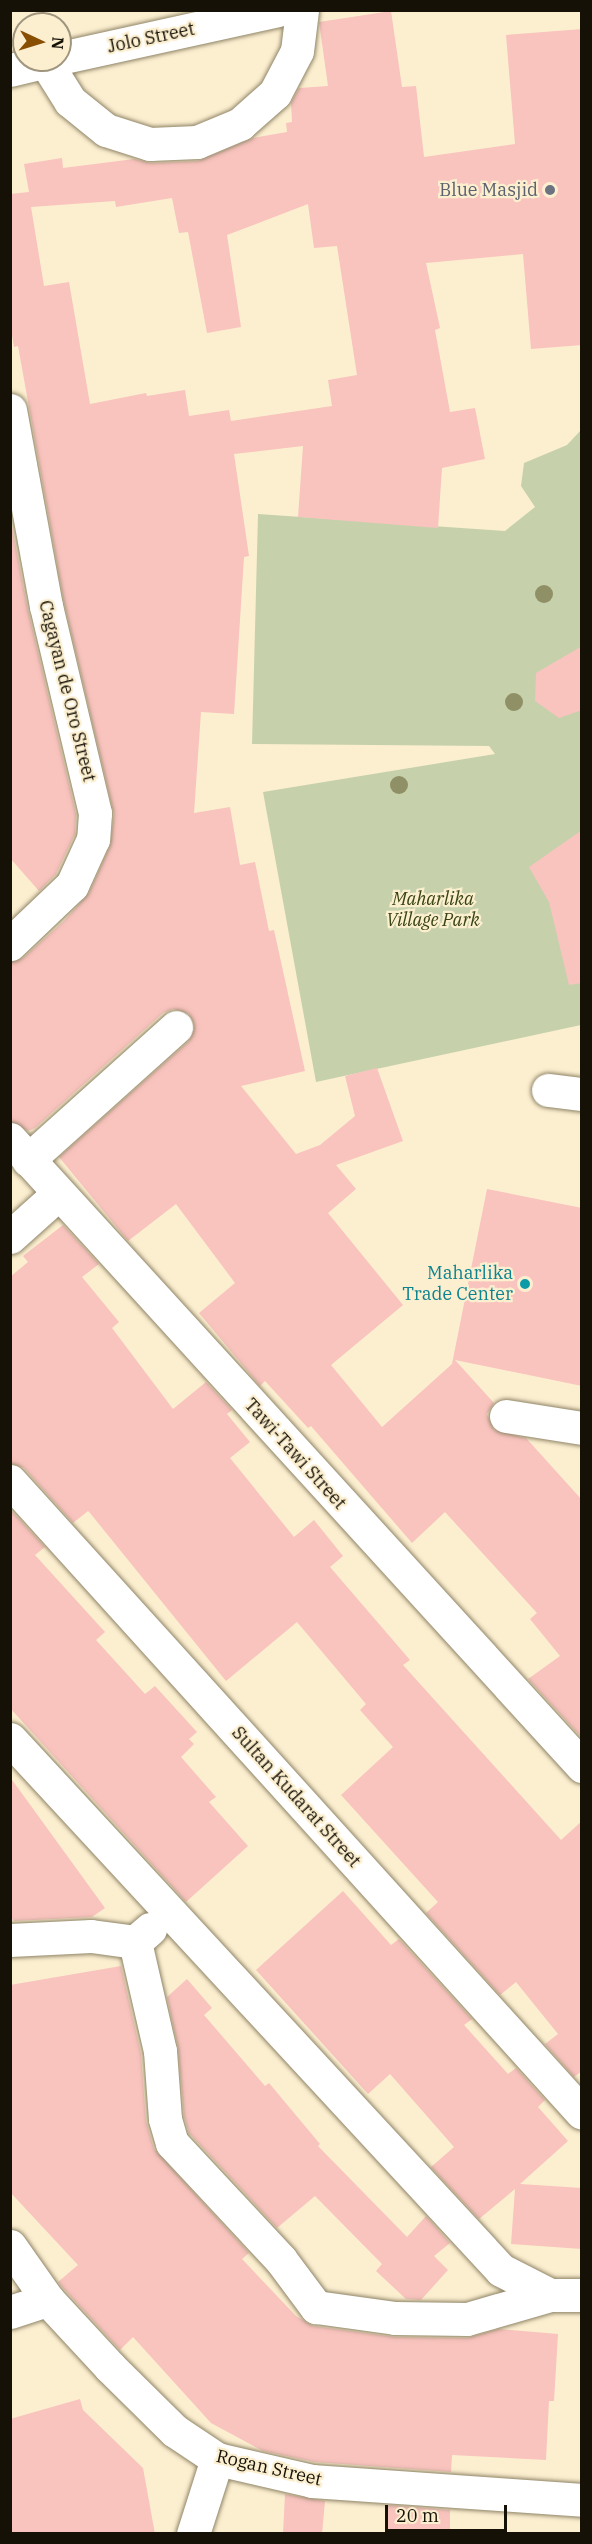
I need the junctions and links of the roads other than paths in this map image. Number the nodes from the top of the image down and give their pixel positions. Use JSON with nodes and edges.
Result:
{"nodes":[{"id":1,"x":278,"y":10,"type":"edge"},
{"id":2,"x":302,"y":10,"type":"edge"},
{"id":3,"x":72,"y":56,"type":"edge"},
{"id":4,"x":57,"y":72,"type":"edge"},
{"id":5,"x":10,"y":410,"type":"edge"},
{"id":6,"x":10,"y":944,"type":"edge"},
{"id":7,"x":176,"y":1027,"type":"dead end"},
{"id":8,"x":548,"y":1090,"type":"dead end"},
{"id":9,"x":582,"y":1094,"type":"edge"},
{"id":10,"x":19,"y":1150,"type":"edge"},
{"id":11,"x":58,"y":1194,"type":"junction"},
{"id":12,"x":10,"y":1237,"type":"edge"},
{"id":13,"x":506,"y":1416,"type":"dead end"},
{"id":14,"x":582,"y":1428,"type":"edge"},
{"id":15,"x":10,"y":1481,"type":"edge"},
{"id":16,"x":10,"y":1739,"type":"edge"},
{"id":17,"x":582,"y":1766,"type":"edge"},
{"id":18,"x":170,"y":1913,"type":"junction"},
{"id":19,"x":10,"y":1940,"type":"edge"},
{"id":20,"x":135,"y":1942,"type":"junction"},
{"id":21,"x":582,"y":2113,"type":"edge"},
{"id":22,"x":10,"y":2246,"type":"edge"},
{"id":23,"x":550,"y":2295,"type":"junction"},
{"id":24,"x":582,"y":2295,"type":"edge"},
{"id":25,"x":48,"y":2300,"type":"junction"},
{"id":26,"x":10,"y":2312,"type":"edge"},
{"id":27,"x":217,"y":2459,"type":"junction"},
{"id":28,"x":582,"y":2500,"type":"edge"},
{"id":29,"x":193,"y":2534,"type":"edge"}],
"edges":[{"from":1,"to":3,"type":"street","name":"Jolo Street"},
{"from":2,"to":4,"type":"street"},
{"from":5,"to":6,"type":"street","name":"Cagayan de Oro Street"},
{"from":7,"to":10,"type":"street"},
{"from":8,"to":9,"type":"street"},
{"from":10,"to":11,"type":"street","name":"Tawi-Tawi Street"},
{"from":11,"to":12,"type":"street"},
{"from":11,"to":17,"type":"street","name":"Tawi-Tawi Street"},
{"from":13,"to":14,"type":"street"},
{"from":15,"to":21,"type":"street","name":"Sultan Kudarat Street"},
{"from":16,"to":18,"type":"street"},
{"from":18,"to":20,"type":"street"},
{"from":18,"to":23,"type":"street"},
{"from":19,"to":20,"type":"street"},
{"from":20,"to":23,"type":"street"},
{"from":22,"to":25,"type":"street","name":"Rogan Street"},
{"from":23,"to":24,"type":"street"},
{"from":25,"to":26,"type":"street"},
{"from":25,"to":27,"type":"street","name":"Rogan Street"},
{"from":27,"to":28,"type":"street","name":"Rogan Street"},
{"from":27,"to":29,"type":"street"}]}
